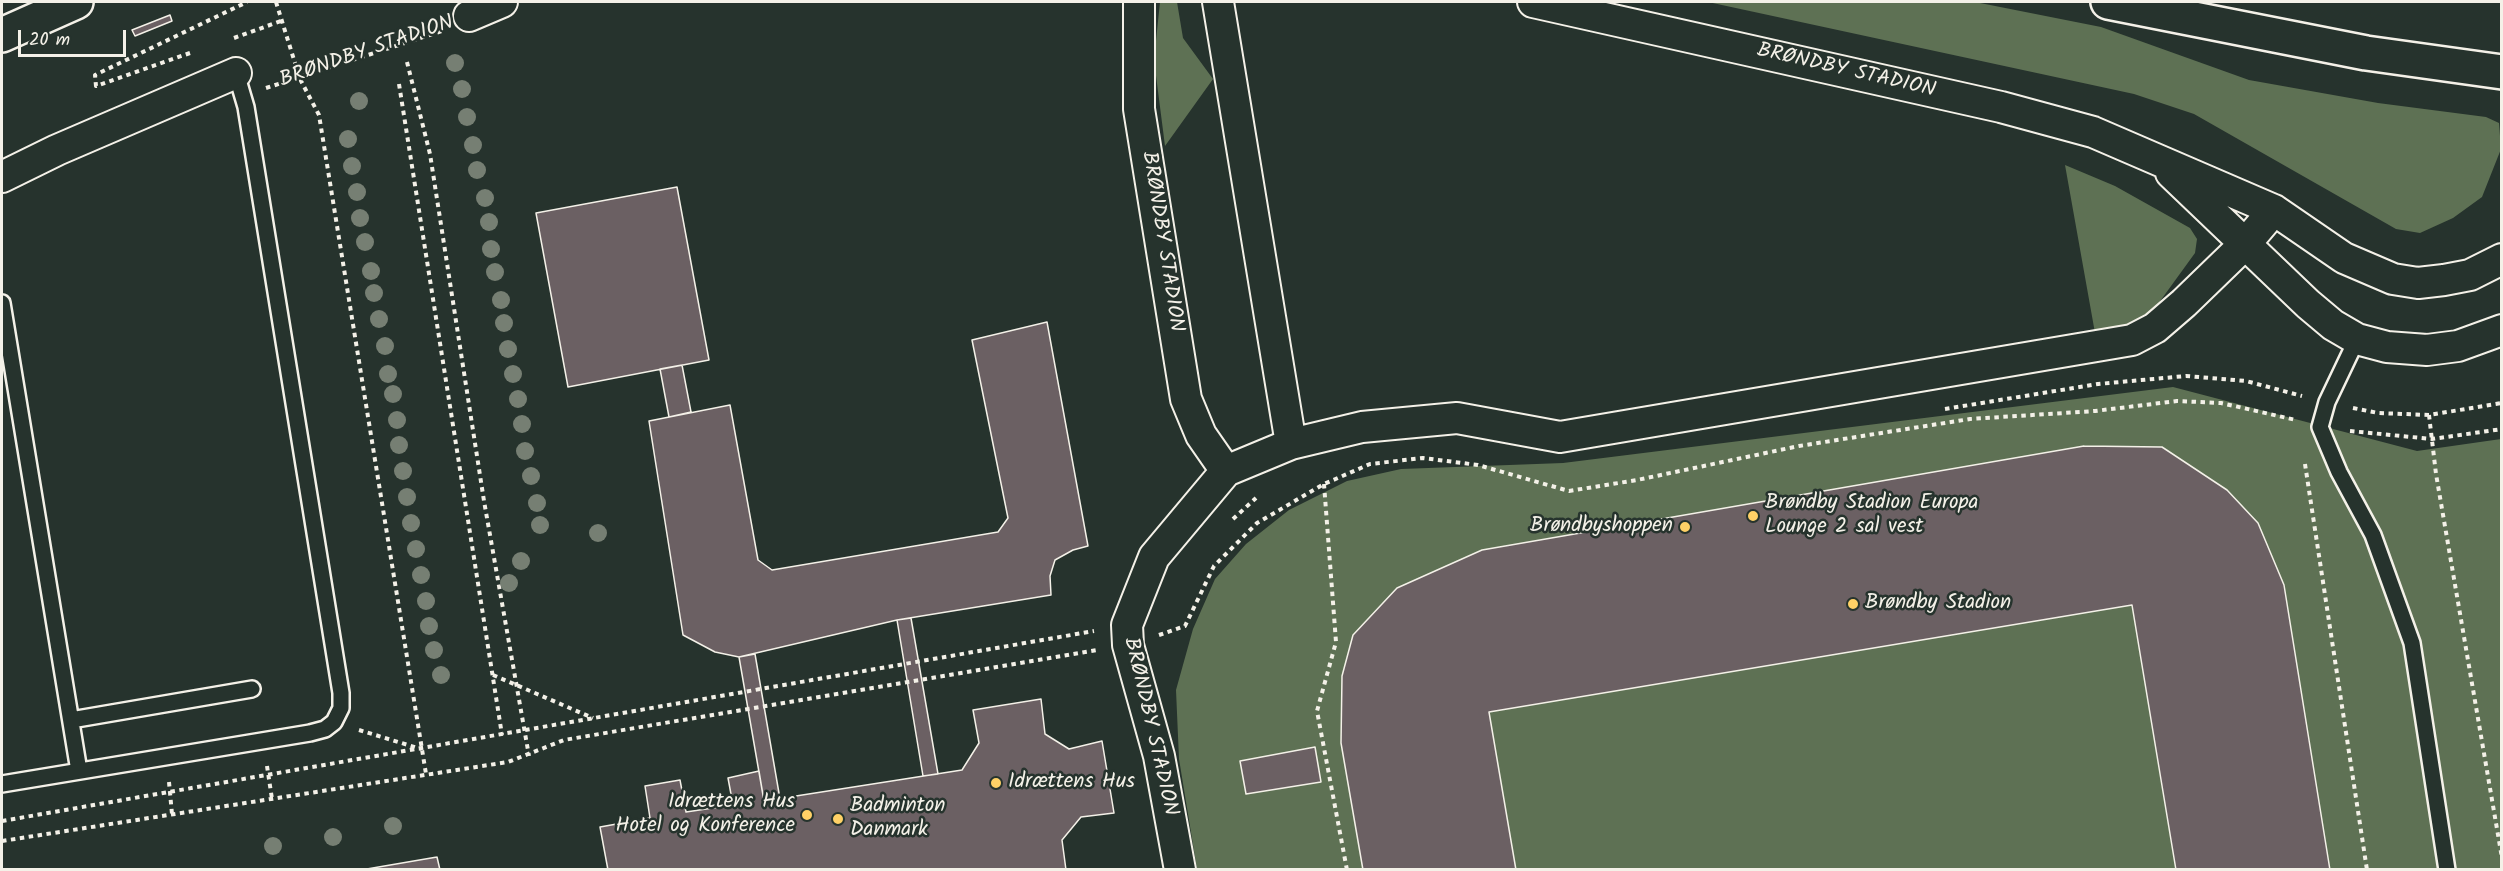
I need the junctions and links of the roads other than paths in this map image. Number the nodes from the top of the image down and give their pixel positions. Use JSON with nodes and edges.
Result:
{"nodes":[{"id":1,"x":76,"y":2,"type":"edge"},
{"id":2,"x":502,"y":2,"type":"edge"},
{"id":3,"x":1139,"y":2,"type":"edge"},
{"id":4,"x":1218,"y":2,"type":"edge"},
{"id":5,"x":1533,"y":2,"type":"edge"},
{"id":6,"x":2108,"y":2,"type":"edge"},
{"id":7,"x":469,"y":16,"type":"road end"},
{"id":8,"x":2,"y":35,"type":"edge"},
{"id":9,"x":2502,"y":72,"type":"edge"},
{"id":10,"x":236,"y":73,"type":"joint"},
{"id":11,"x":2154,"y":158,"type":"junction"},
{"id":12,"x":2,"y":177,"type":"edge"},
{"id":13,"x":2274,"y":210,"type":"junction"},
{"id":14,"x":2246,"y":243,"type":"junction"},
{"id":15,"x":2502,"y":258,"type":"edge"},
{"id":16,"x":2,"y":303,"type":"edge"},
{"id":17,"x":2502,"y":330,"type":"edge"},
{"id":18,"x":2356,"y":339,"type":"junction"},
{"id":19,"x":1291,"y":444,"type":"junction"},
{"id":20,"x":1226,"y":471,"type":"junction"},
{"id":21,"x":252,"y":689,"type":"dead end"},
{"id":22,"x":71,"y":720,"type":"junction"},
{"id":23,"x":79,"y":771,"type":"junction"},
{"id":24,"x":2,"y":784,"type":"edge"},
{"id":25,"x":1180,"y":870,"type":"edge"},
{"id":26,"x":2447,"y":870,"type":"edge"}],
"edges":[{"from":1,"to":8,"type":"street"},
{"from":2,"to":7,"type":"street","name":"BRØNDBY STADION"},
{"from":3,"to":20,"type":"street","name":"BRØNDBY STADION"},
{"from":4,"to":19,"type":"street"},
{"from":5,"to":11,"type":"street","name":"BRØNDBY STADION"},
{"from":6,"to":9,"type":"street"},
{"from":10,"to":12,"type":"street"},
{"from":10,"to":23,"type":"lane"},
{"from":11,"to":13,"type":"street","name":"BRØNDBY STADION"},
{"from":11,"to":14,"type":"street","name":"BRØNDBY STADION"},
{"from":13,"to":14,"type":"street","name":"BRØNDBY STADION"},
{"from":13,"to":15,"type":"street","name":"BRØNDBY STADION"},
{"from":14,"to":18,"type":"street","name":"BRØNDBY STADION"},
{"from":14,"to":19,"type":"street","name":"BRØNDBY STADION"},
{"from":16,"to":22,"type":"lane"},
{"from":17,"to":18,"type":"street","name":"BRØNDBY STADION"},
{"from":18,"to":26,"type":"lane"},
{"from":19,"to":20,"type":"street","name":"BRØNDBY STADION"},
{"from":20,"to":25,"type":"street","name":"BRØNDBY STADION"},
{"from":21,"to":22,"type":"lane"},
{"from":22,"to":23,"type":"lane"},
{"from":23,"to":24,"type":"lane"}]}
